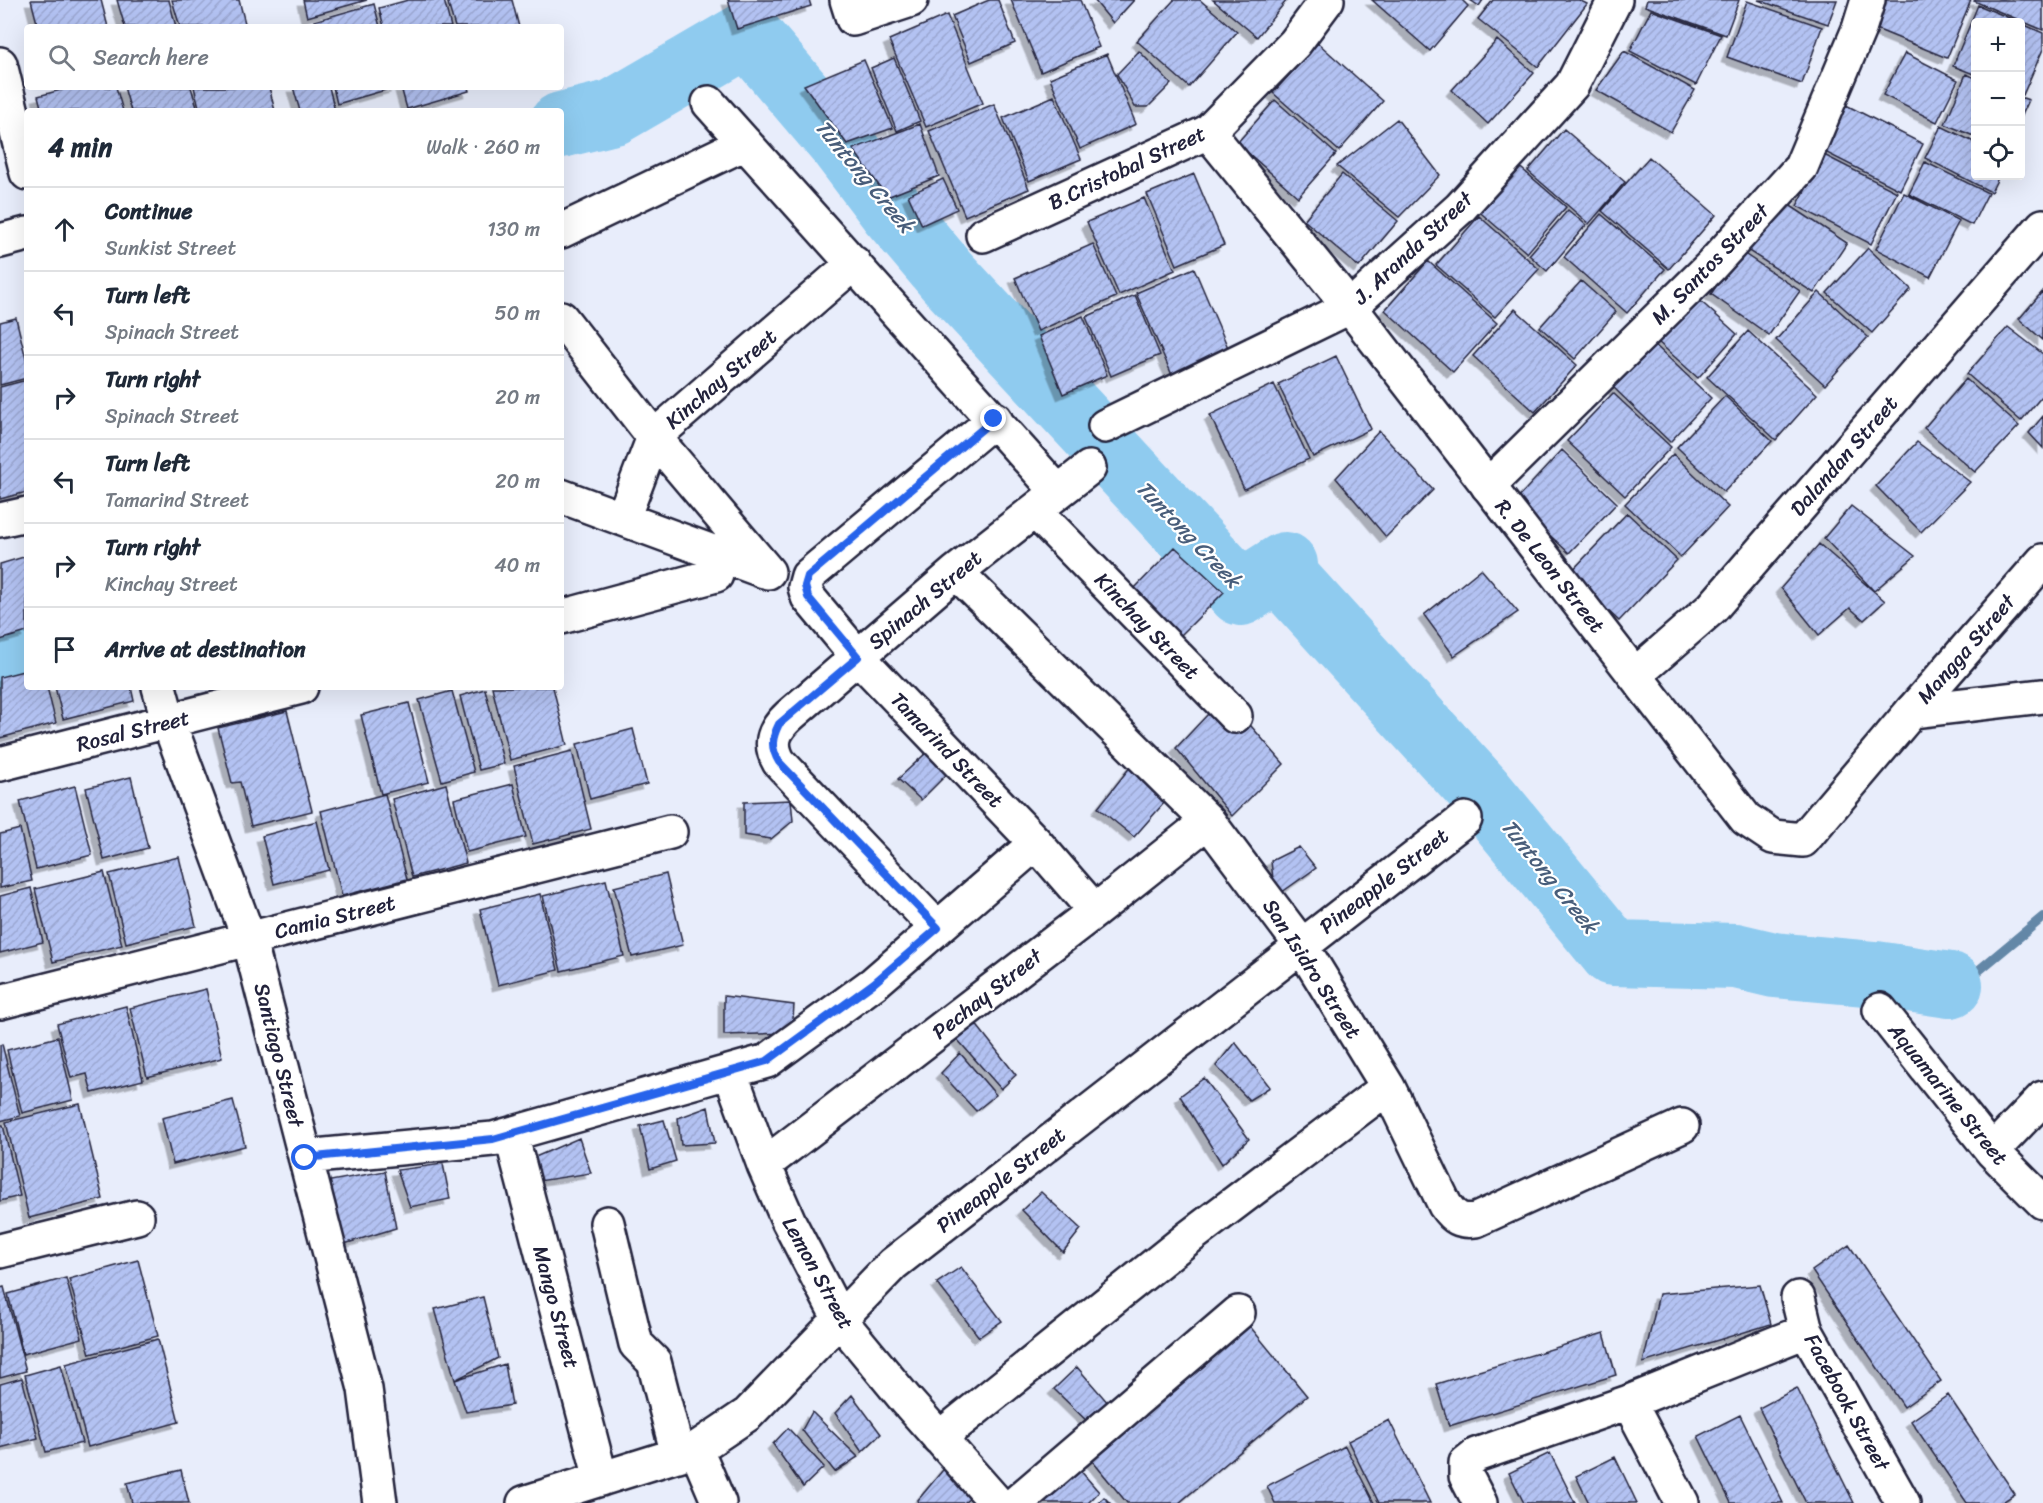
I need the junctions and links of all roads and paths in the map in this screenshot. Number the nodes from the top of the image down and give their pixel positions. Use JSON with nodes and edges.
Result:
{"nodes":[{"id":1,"x":910,"y":0,"type":"edge"},
{"id":2,"x":1327,"y":0,"type":"edge"},
{"id":3,"x":1615,"y":0,"type":"edge"},
{"id":4,"x":1868,"y":0,"type":"edge"},
{"id":5,"x":850,"y":10,"type":"edge"},
{"id":6,"x":0,"y":64,"type":"edge"},
{"id":7,"x":709,"y":103,"type":"dead end"},
{"id":8,"x":1208,"y":132,"type":"junction"},
{"id":9,"x":745,"y":143,"type":"junction"},
{"id":10,"x":24,"y":161,"type":"edge"},
{"id":11,"x":2043,"y":226,"type":"edge"},
{"id":12,"x":564,"y":230,"type":"edge"},
{"id":13,"x":24,"y":235,"type":"edge"},
{"id":14,"x":983,"y":235,"type":"dead end"},
{"id":15,"x":0,"y":241,"type":"edge"},
{"id":16,"x":854,"y":263,"type":"junction"},
{"id":17,"x":1350,"y":307,"type":"junction"},
{"id":18,"x":564,"y":322,"type":"edge"},
{"id":19,"x":994,"y":419,"type":"junction"},
{"id":20,"x":1105,"y":426,"type":"dead end"},
{"id":21,"x":654,"y":437,"type":"junction"},
{"id":22,"x":1089,"y":468,"type":"dead end"},
{"id":23,"x":1488,"y":486,"type":"junction"},
{"id":24,"x":564,"y":497,"type":"edge"},
{"id":25,"x":1046,"y":501,"type":"junction"},
{"id":26,"x":24,"y":515,"type":"edge"},
{"id":27,"x":623,"y":518,"type":"junction"},
{"id":28,"x":0,"y":520,"type":"edge"},
{"id":29,"x":2043,"y":561,"type":"edge"},
{"id":30,"x":768,"y":572,"type":"junction"},
{"id":31,"x":956,"y":572,"type":"junction"},
{"id":32,"x":716,"y":575,"type":"dead end"},
{"id":33,"x":805,"y":586,"type":"junction"},
{"id":34,"x":564,"y":616,"type":"edge"},
{"id":35,"x":858,"y":657,"type":"junction"},
{"id":36,"x":1635,"y":675,"type":"junction"},
{"id":37,"x":160,"y":690,"type":"edge"},
{"id":38,"x":290,"y":690,"type":"edge"},
{"id":39,"x":2043,"y":696,"type":"edge"},
{"id":40,"x":1912,"y":711,"type":"junction"},
{"id":41,"x":1235,"y":716,"type":"dead end"},
{"id":42,"x":169,"y":723,"type":"junction"},
{"id":43,"x":0,"y":764,"type":"edge"},
{"id":44,"x":1465,"y":819,"type":"dead end"},
{"id":45,"x":1208,"y":821,"type":"junction"},
{"id":46,"x":670,"y":832,"type":"dead end"},
{"id":47,"x":1036,"y":843,"type":"junction"},
{"id":48,"x":1095,"y":911,"type":"junction"},
{"id":49,"x":938,"y":928,"type":"junction"},
{"id":50,"x":249,"y":939,"type":"junction"},
{"id":51,"x":1301,"y":945,"type":"junction"},
{"id":52,"x":0,"y":1002,"type":"edge"},
{"id":53,"x":1880,"y":1010,"type":"dead end"},
{"id":54,"x":730,"y":1072,"type":"junction"},
{"id":55,"x":1388,"y":1087,"type":"junction"},
{"id":56,"x":2043,"y":1098,"type":"edge"},
{"id":57,"x":1682,"y":1126,"type":"dead end"},
{"id":58,"x":511,"y":1134,"type":"junction"},
{"id":59,"x":1992,"y":1151,"type":"junction"},
{"id":60,"x":305,"y":1158,"type":"junction"},
{"id":61,"x":764,"y":1165,"type":"junction"},
{"id":62,"x":2043,"y":1202,"type":"edge"},
{"id":63,"x":137,"y":1217,"type":"dead end"},
{"id":64,"x":607,"y":1223,"type":"dead end"},
{"id":65,"x":0,"y":1251,"type":"edge"},
{"id":66,"x":1798,"y":1298,"type":"dead end"},
{"id":67,"x":1239,"y":1314,"type":"dead end"},
{"id":68,"x":840,"y":1320,"type":"junction"},
{"id":69,"x":1806,"y":1332,"type":"junction"},
{"id":70,"x":1629,"y":1402,"type":"junction"},
{"id":71,"x":939,"y":1438,"type":"junction"},
{"id":72,"x":687,"y":1452,"type":"junction"},
{"id":73,"x":601,"y":1479,"type":"junction"},
{"id":74,"x":380,"y":1503,"type":"edge"},
{"id":75,"x":524,"y":1503,"type":"edge"},
{"id":76,"x":719,"y":1503,"type":"edge"},
{"id":77,"x":997,"y":1503,"type":"edge"},
{"id":78,"x":1016,"y":1503,"type":"edge"},
{"id":79,"x":1480,"y":1503,"type":"edge"},
{"id":80,"x":1682,"y":1503,"type":"edge"},
{"id":81,"x":1903,"y":1503,"type":"edge"}],
"edges":[{"from":1,"to":5,"type":"street"},
{"from":2,"to":8,"type":"street","name":"B.Cristobal Street"},
{"from":3,"to":17,"type":"street","name":"J. Aranda Street"},
{"from":4,"to":23,"type":"street","name":"M. Santos Street"},
{"from":6,"to":10,"type":"street"},
{"from":7,"to":9,"type":"street","name":"Kinchay Street"},
{"from":8,"to":14,"type":"street","name":"B.Cristobal Street"},
{"from":8,"to":17,"type":"street","name":"R. De Leon Street"},
{"from":9,"to":12,"type":"street"},
{"from":9,"to":16,"type":"street","name":"Kinchay Street"},
{"from":11,"to":36,"type":"street","name":"Dalandan Street"},
{"from":13,"to":15,"type":"street"},
{"from":16,"to":19,"type":"street","name":"Kinchay Street"},
{"from":16,"to":21,"type":"street","name":"Kinchay Street"},
{"from":17,"to":20,"type":"street","name":"J. Aranda Street"},
{"from":17,"to":23,"type":"street","name":"R. De Leon Street"},
{"from":18,"to":21,"type":"street"},
{"from":19,"to":25,"type":"street","name":"Kinchay Street"},
{"from":19,"to":33,"type":"street"},
{"from":21,"to":27,"type":"street","name":"Kinchay Street"},
{"from":21,"to":30,"type":"street"},
{"from":22,"to":25,"type":"street","name":"Spinach Street"},
{"from":23,"to":36,"type":"street","name":"R. De Leon Street"},
{"from":24,"to":27,"type":"street"},
{"from":25,"to":31,"type":"street","name":"Spinach Street"},
{"from":25,"to":41,"type":"street","name":"Kinchay Street"},
{"from":26,"to":28,"type":"street"},
{"from":27,"to":30,"type":"street"},
{"from":29,"to":40,"type":"street","name":"Mangga Street"},
{"from":30,"to":33,"type":"street"},
{"from":31,"to":35,"type":"street","name":"Spinach Street"},
{"from":31,"to":45,"type":"street","name":"San Isidro Street"},
{"from":32,"to":34,"type":"street"},
{"from":33,"to":35,"type":"street","name":"Tamarind Street"},
{"from":35,"to":47,"type":"street","name":"Tamarind Street"},
{"from":35,"to":49,"type":"street","name":"Spinach Street"},
{"from":36,"to":40,"type":"street","name":"R. De Leon Street"},
{"from":37,"to":42,"type":"street","name":"Santiago Street"},
{"from":38,"to":42,"type":"street","name":"Rosal Street"},
{"from":39,"to":40,"type":"street"},
{"from":42,"to":43,"type":"street","name":"Rosal Street"},
{"from":42,"to":50,"type":"street","name":"Santiago Street"},
{"from":44,"to":51,"type":"street","name":"Pineapple Street"},
{"from":45,"to":48,"type":"street","name":"Pechay Street"},
{"from":45,"to":51,"type":"street","name":"San Isidro Street"},
{"from":46,"to":50,"type":"street","name":"Camia Street"},
{"from":47,"to":48,"type":"street","name":"Tamarind Street"},
{"from":47,"to":49,"type":"street"},
{"from":48,"to":61,"type":"street","name":"Pechay Street"},
{"from":49,"to":54,"type":"street"},
{"from":50,"to":52,"type":"street","name":"Camia Street"},
{"from":50,"to":60,"type":"street","name":"Santiago Street"},
{"from":51,"to":55,"type":"street","name":"San Isidro Street"},
{"from":51,"to":68,"type":"street","name":"Pineapple Street"},
{"from":53,"to":59,"type":"street","name":"Aquamarine Street"},
{"from":54,"to":58,"type":"street"},
{"from":54,"to":61,"type":"street","name":"Lemon Street"},
{"from":55,"to":57,"type":"street","name":"San Isidro Street"},
{"from":55,"to":71,"type":"street"},
{"from":56,"to":59,"type":"street"},
{"from":58,"to":60,"type":"street"},
{"from":58,"to":73,"type":"street","name":"Mango Street"},
{"from":59,"to":62,"type":"street","name":"Aquamarine Street"},
{"from":60,"to":74,"type":"street","name":"Santiago Street"},
{"from":61,"to":68,"type":"street","name":"Lemon Street"},
{"from":63,"to":65,"type":"street"},
{"from":64,"to":72,"type":"street"},
{"from":66,"to":69,"type":"street","name":"Facebook Street"},
{"from":67,"to":78,"type":"street"},
{"from":68,"to":71,"type":"street","name":"Lemon Street"},
{"from":68,"to":72,"type":"street","name":"Pineapple Street"},
{"from":69,"to":70,"type":"street"},
{"from":69,"to":81,"type":"street","name":"Facebook Street"},
{"from":70,"to":79,"type":"street"},
{"from":70,"to":80,"type":"street"},
{"from":71,"to":77,"type":"street","name":"Lemon Street"},
{"from":72,"to":73,"type":"street","name":"Pineapple Street"},
{"from":72,"to":76,"type":"street"},
{"from":73,"to":75,"type":"street","name":"Pineapple Street"}]}
